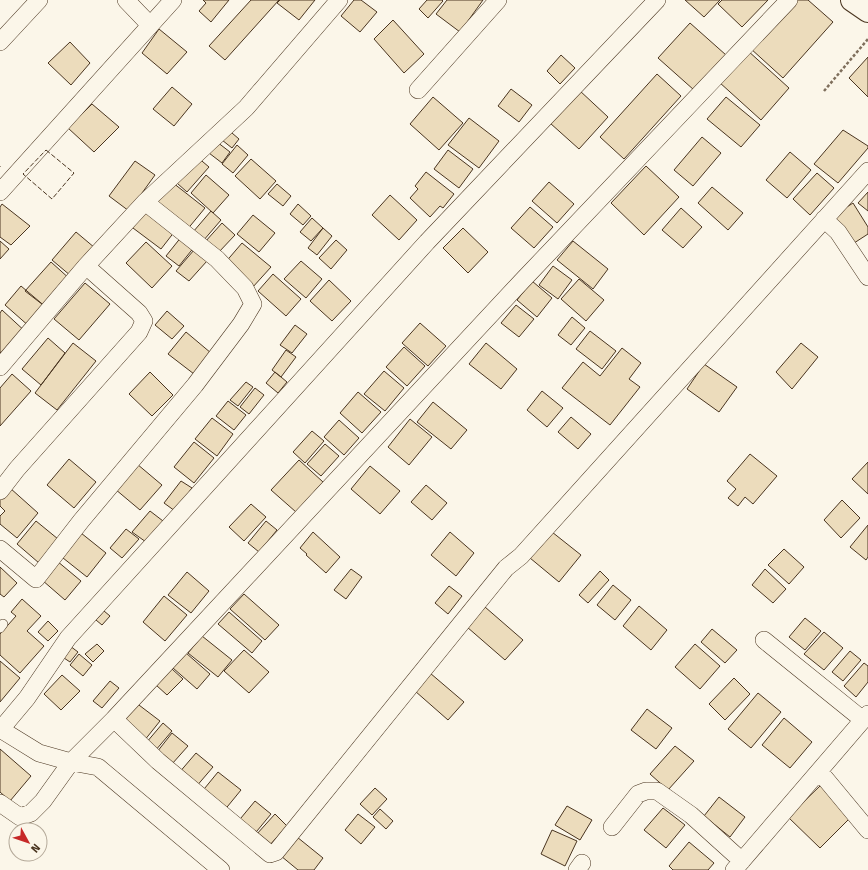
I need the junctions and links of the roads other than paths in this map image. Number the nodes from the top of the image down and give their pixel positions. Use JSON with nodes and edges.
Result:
{"nodes":[{"id":1,"x":39,"y":0,"type":"edge"},
{"id":2,"x":126,"y":0,"type":"edge"},
{"id":3,"x":173,"y":0,"type":"edge"},
{"id":4,"x":339,"y":0,"type":"edge"},
{"id":5,"x":498,"y":0,"type":"edge"},
{"id":6,"x":657,"y":0,"type":"edge"},
{"id":7,"x":789,"y":0,"type":"edge"},
{"id":8,"x":852,"y":0,"type":"edge"},
{"id":9,"x":868,"y":11,"type":"edge"},
{"id":10,"x":149,"y":24,"type":"junction"},
{"id":11,"x":0,"y":42,"type":"edge"},
{"id":12,"x":418,"y":90,"type":"dead end"},
{"id":13,"x":868,"y":171,"type":"edge"},
{"id":14,"x":0,"y":192,"type":"edge"},
{"id":15,"x":145,"y":202,"type":"junction"},
{"id":16,"x":824,"y":219,"type":"junction"},
{"id":17,"x":86,"y":266,"type":"junction"},
{"id":18,"x":868,"y":276,"type":"edge"},
{"id":19,"x":0,"y":368,"type":"edge"},
{"id":20,"x":0,"y":491,"type":"edge"},
{"id":21,"x":0,"y":549,"type":"edge"},
{"id":22,"x":764,"y":640,"type":"dead end"},
{"id":23,"x":865,"y":717,"type":"edge"},
{"id":24,"x":114,"y":719,"type":"junction"},
{"id":25,"x":0,"y":729,"type":"edge"},
{"id":26,"x":71,"y":762,"type":"junction"},
{"id":27,"x":819,"y":771,"type":"junction"},
{"id":28,"x":0,"y":803,"type":"edge"},
{"id":29,"x":612,"y":827,"type":"dead end"},
{"id":30,"x":868,"y":830,"type":"edge"},
{"id":31,"x":738,"y":865,"type":"edge"},
{"id":32,"x":220,"y":870,"type":"edge"}],
"edges":[{"from":1,"to":11,"type":"street"},
{"from":2,"to":10,"type":"street"},
{"from":3,"to":10,"type":"street"},
{"from":4,"to":15,"type":"street"},
{"from":5,"to":12,"type":"street"},
{"from":6,"to":25,"type":"street"},
{"from":7,"to":24,"type":"street"},
{"from":8,"to":9,"type":"street"},
{"from":10,"to":14,"type":"street"},
{"from":13,"to":16,"type":"street"},
{"from":15,"to":17,"type":"street"},
{"from":15,"to":21,"type":"street"},
{"from":16,"to":18,"type":"street"},
{"from":16,"to":24,"type":"street"},
{"from":17,"to":19,"type":"street"},
{"from":17,"to":20,"type":"street"},
{"from":22,"to":23,"type":"street"},
{"from":23,"to":27,"type":"street"},
{"from":24,"to":26,"type":"street"},
{"from":25,"to":26,"type":"street"},
{"from":26,"to":28,"type":"street"},
{"from":26,"to":32,"type":"street"},
{"from":27,"to":30,"type":"street"},
{"from":27,"to":31,"type":"street"},
{"from":29,"to":31,"type":"street"}]}
